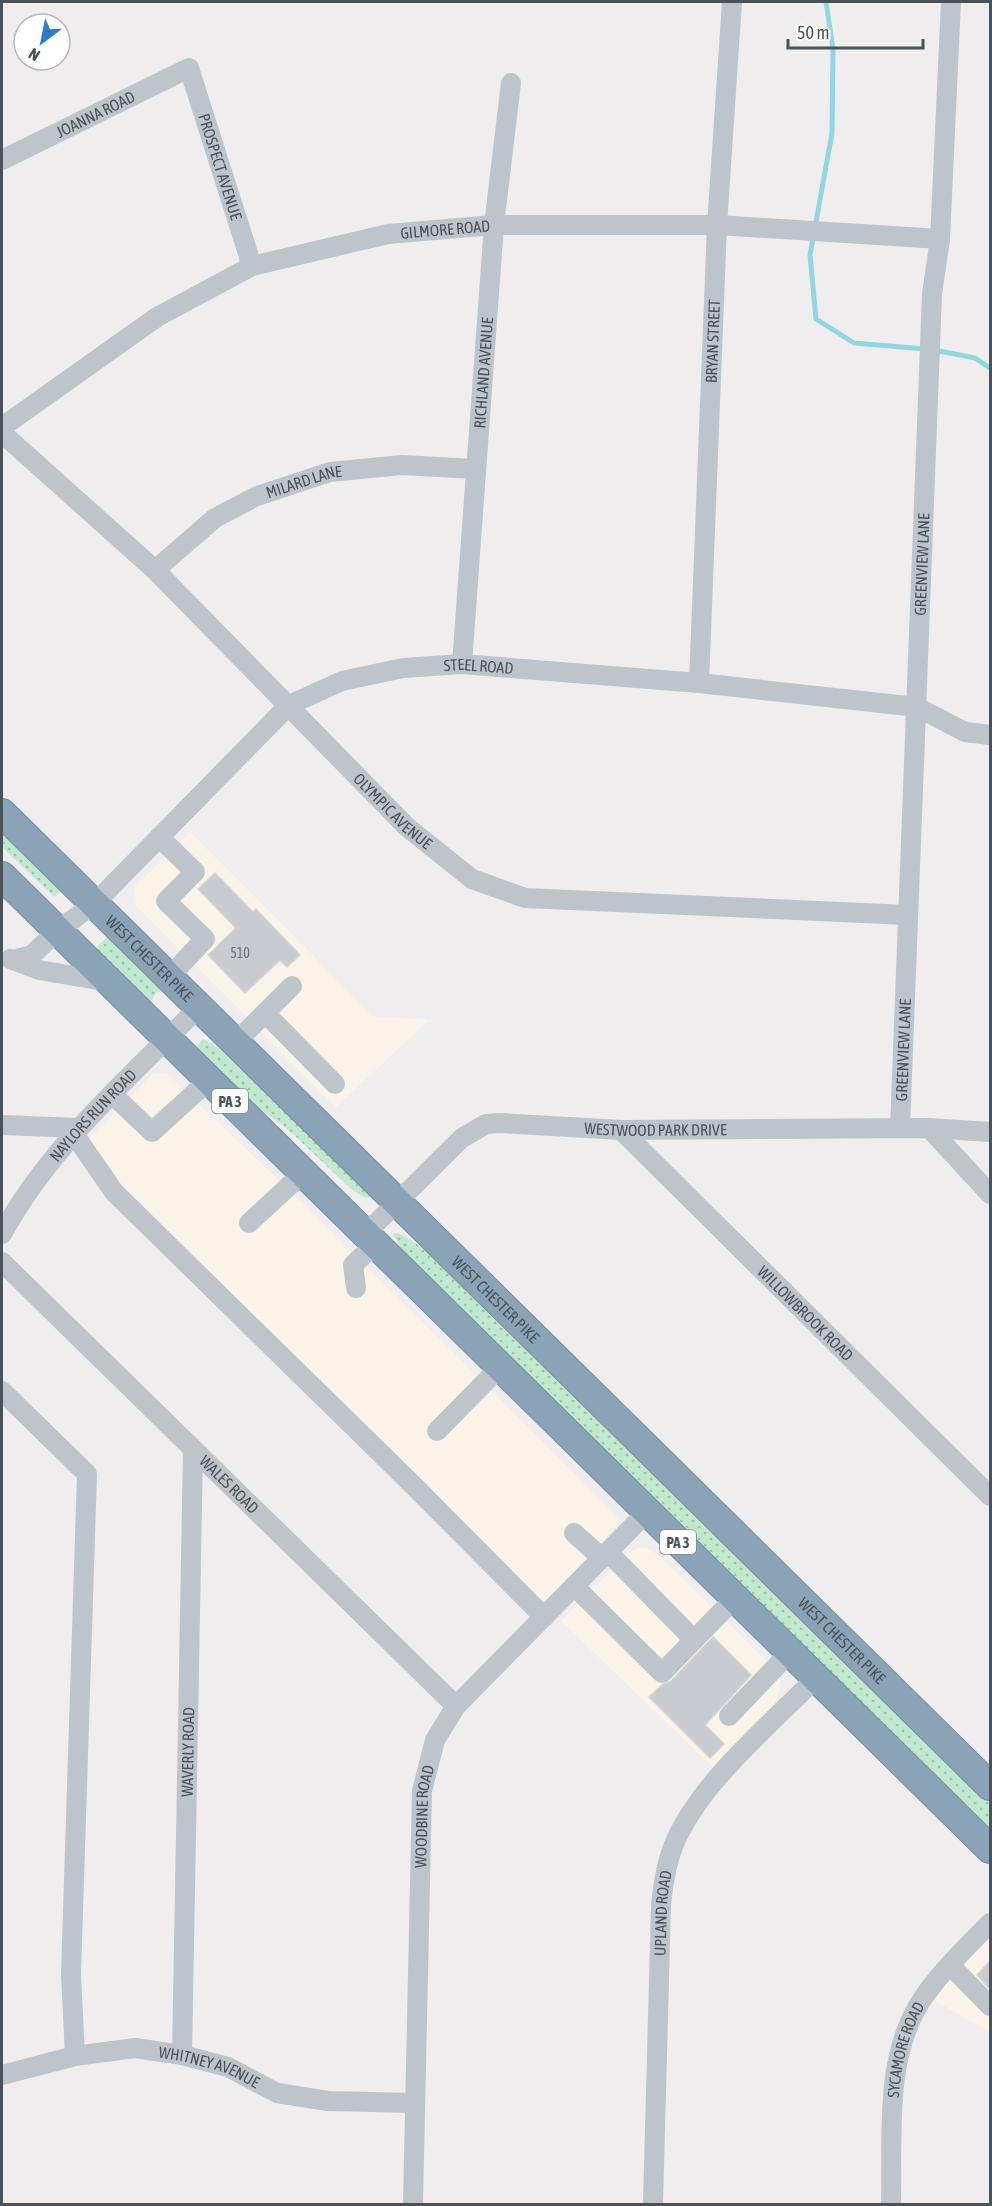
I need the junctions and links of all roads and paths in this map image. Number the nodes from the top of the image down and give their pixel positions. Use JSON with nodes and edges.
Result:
{"nodes":[{"id":1,"x":732,"y":2,"type":"edge"},
{"id":2,"x":951,"y":2,"type":"edge"},
{"id":3,"x":189,"y":68,"type":"joint"},
{"id":4,"x":511,"y":83,"type":"dead end"},
{"id":5,"x":2,"y":159,"type":"edge"},
{"id":6,"x":494,"y":225,"type":"junction"},
{"id":7,"x":717,"y":225,"type":"junction"},
{"id":8,"x":940,"y":239,"type":"junction"},
{"id":9,"x":252,"y":266,"type":"junction"},
{"id":10,"x":2,"y":427,"type":"edge"},
{"id":11,"x":2,"y":433,"type":"edge"},
{"id":12,"x":476,"y":469,"type":"junction"},
{"id":13,"x":155,"y":570,"type":"junction"},
{"id":14,"x":462,"y":664,"type":"junction"},
{"id":15,"x":699,"y":683,"type":"junction"},
{"id":16,"x":290,"y":705,"type":"junction"},
{"id":17,"x":917,"y":707,"type":"junction"},
{"id":18,"x":990,"y":735,"type":"edge"},
{"id":19,"x":2,"y":813,"type":"edge"},
{"id":20,"x":159,"y":837,"type":"junction"},
{"id":21,"x":2,"y":876,"type":"edge"},
{"id":22,"x":94,"y":904,"type":"junction"},
{"id":23,"x":908,"y":915,"type":"junction"},
{"id":24,"x":57,"y":931,"type":"junction"},
{"id":25,"x":8,"y":958,"type":"edge"},
{"id":26,"x":169,"y":977,"type":"junction"},
{"id":27,"x":110,"y":982,"type":"junction"},
{"id":28,"x":292,"y":986,"type":"dead end"},
{"id":29,"x":199,"y":1007,"type":"junction"},
{"id":30,"x":265,"y":1013,"type":"junction"},
{"id":31,"x":168,"y":1039,"type":"junction"},
{"id":32,"x":235,"y":1042,"type":"junction"},
{"id":33,"x":209,"y":1080,"type":"junction"},
{"id":34,"x":335,"y":1084,"type":"dead end"},
{"id":35,"x":113,"y":1095,"type":"junction"},
{"id":36,"x":2,"y":1125,"type":"edge"},
{"id":37,"x":900,"y":1128,"type":"junction"},
{"id":38,"x":929,"y":1128,"type":"junction"},
{"id":39,"x":621,"y":1130,"type":"junction"},
{"id":40,"x":76,"y":1131,"type":"junction"},
{"id":41,"x":990,"y":1132,"type":"edge"},
{"id":42,"x":303,"y":1173,"type":"junction"},
{"id":43,"x":990,"y":1194,"type":"edge"},
{"id":44,"x":397,"y":1202,"type":"junction"},
{"id":45,"x":249,"y":1223,"type":"dead end"},
{"id":46,"x":2,"y":1234,"type":"edge"},
{"id":47,"x":370,"y":1239,"type":"junction"},
{"id":48,"x":2,"y":1262,"type":"edge"},
{"id":49,"x":356,"y":1288,"type":"dead end"},
{"id":50,"x":500,"y":1367,"type":"junction"},
{"id":51,"x":2,"y":1391,"type":"edge"},
{"id":52,"x":436,"y":1431,"type":"dead end"},
{"id":53,"x":193,"y":1449,"type":"junction"},
{"id":54,"x":990,"y":1496,"type":"edge"},
{"id":55,"x":647,"y":1512,"type":"junction"},
{"id":56,"x":574,"y":1533,"type":"dead end"},
{"id":57,"x":605,"y":1555,"type":"junction"},
{"id":58,"x":574,"y":1586,"type":"junction"},
{"id":59,"x":735,"y":1598,"type":"junction"},
{"id":60,"x":544,"y":1617,"type":"junction"},
{"id":61,"x":694,"y":1640,"type":"junction"},
{"id":62,"x":790,"y":1652,"type":"junction"},
{"id":63,"x":816,"y":1678,"type":"junction"},
{"id":64,"x":456,"y":1706,"type":"junction"},
{"id":65,"x":729,"y":1716,"type":"dead end"},
{"id":66,"x":990,"y":1786,"type":"edge"},
{"id":67,"x":990,"y":1849,"type":"edge"},
{"id":68,"x":990,"y":1923,"type":"edge"},
{"id":69,"x":950,"y":1965,"type":"junction"},
{"id":70,"x":990,"y":2006,"type":"edge"},
{"id":71,"x":183,"y":2055,"type":"junction"},
{"id":72,"x":75,"y":2056,"type":"junction"},
{"id":73,"x":2,"y":2075,"type":"edge"},
{"id":74,"x":415,"y":2103,"type":"junction"},
{"id":75,"x":413,"y":2205,"type":"edge"},
{"id":76,"x":653,"y":2205,"type":"edge"},
{"id":77,"x":891,"y":2205,"type":"edge"}],
"edges":[{"from":1,"to":7,"type":"street","name":"BRYAN STREET"},
{"from":2,"to":8,"type":"street","name":"GREENVIEW LANE"},
{"from":3,"to":5,"type":"street","name":"JOANNA ROAD"},
{"from":3,"to":9,"type":"street","name":"PROSPECT AVENUE"},
{"from":4,"to":6,"type":"street","name":"RICHLAND AVENUE"},
{"from":6,"to":7,"type":"street","name":"GILMORE ROAD"},
{"from":6,"to":9,"type":"street","name":"GILMORE ROAD"},
{"from":6,"to":12,"type":"street","name":"RICHLAND AVENUE"},
{"from":7,"to":8,"type":"street","name":"GILMORE ROAD"},
{"from":7,"to":15,"type":"street","name":"BRYAN STREET"},
{"from":8,"to":17,"type":"street","name":"GREENVIEW LANE"},
{"from":9,"to":10,"type":"street","name":"GILMORE ROAD"},
{"from":11,"to":13,"type":"street","name":"OLYMPIC AVENUE"},
{"from":12,"to":13,"type":"street","name":"MILARD LANE"},
{"from":12,"to":14,"type":"street","name":"RICHLAND AVENUE"},
{"from":13,"to":16,"type":"street","name":"OLYMPIC AVENUE"},
{"from":14,"to":15,"type":"street","name":"STEEL ROAD"},
{"from":14,"to":16,"type":"street","name":"STEEL ROAD"},
{"from":15,"to":17,"type":"street","name":"STEEL ROAD"},
{"from":16,"to":20,"type":"street","name":"STEEL ROAD"},
{"from":16,"to":23,"type":"street","name":"OLYMPIC AVENUE"},
{"from":17,"to":18,"type":"street","name":"STEEL ROAD"},
{"from":17,"to":23,"type":"street","name":"GREENVIEW LANE"},
{"from":19,"to":22,"type":"highway","name":"WEST CHESTER PIKE","number":"PA 3"},
{"from":20,"to":22,"type":"street","name":"STEEL ROAD"},
{"from":20,"to":26,"type":"street"},
{"from":21,"to":24,"type":"highway","number":"PA 3"},
{"from":22,"to":24,"type":"street","name":"STEEL ROAD"},
{"from":22,"to":26,"type":"highway","name":"WEST CHESTER PIKE","number":"PA 3"},
{"from":23,"to":37,"type":"street","name":"GREENVIEW LANE"},
{"from":24,"to":25,"type":"street","name":"STEEL ROAD"},
{"from":24,"to":27,"type":"highway","number":"PA 3"},
{"from":25,"to":27,"type":"street"},
{"from":26,"to":29,"type":"highway","name":"WEST CHESTER PIKE","number":"PA 3"},
{"from":27,"to":31,"type":"highway","number":"PA 3"},
{"from":28,"to":30,"type":"street"},
{"from":29,"to":31,"type":"street","name":"NAYLORS RUN ROAD"},
{"from":29,"to":32,"type":"highway","name":"WEST CHESTER PIKE","number":"PA 3"},
{"from":30,"to":32,"type":"street"},
{"from":30,"to":34,"type":"street"},
{"from":31,"to":33,"type":"highway","number":"PA 3"},
{"from":31,"to":35,"type":"street","name":"NAYLORS RUN ROAD"},
{"from":32,"to":44,"type":"highway","name":"WEST CHESTER PIKE","number":"PA 3"},
{"from":33,"to":35,"type":"street"},
{"from":33,"to":42,"type":"highway","number":"PA 3"},
{"from":35,"to":40,"type":"street","name":"NAYLORS RUN ROAD"},
{"from":36,"to":40,"type":"street"},
{"from":37,"to":38,"type":"street","name":"WESTWOOD PARK DRIVE"},
{"from":37,"to":39,"type":"street","name":"WESTWOOD PARK DRIVE"},
{"from":38,"to":41,"type":"street","name":"WESTWOOD PARK DRIVE"},
{"from":38,"to":43,"type":"street"},
{"from":39,"to":44,"type":"street","name":"WESTWOOD PARK DRIVE"},
{"from":39,"to":54,"type":"street","name":"WILLOWBROOK ROAD"},
{"from":40,"to":46,"type":"street","name":"NAYLORS RUN ROAD"},
{"from":40,"to":60,"type":"street"},
{"from":42,"to":45,"type":"street"},
{"from":42,"to":47,"type":"highway","number":"PA 3"},
{"from":44,"to":47,"type":"street","name":"WESTWOOD PARK DRIVE"},
{"from":44,"to":66,"type":"highway","name":"WEST CHESTER PIKE","number":"PA 3"},
{"from":47,"to":49,"type":"street","name":"WESTWOOD PARK DRIVE"},
{"from":47,"to":50,"type":"highway","number":"PA 3"},
{"from":48,"to":53,"type":"street","name":"WALES ROAD"},
{"from":50,"to":52,"type":"street"},
{"from":50,"to":55,"type":"highway","number":"PA 3"},
{"from":51,"to":72,"type":"street"},
{"from":53,"to":64,"type":"street","name":"WALES ROAD"},
{"from":53,"to":71,"type":"street","name":"WAVERLY ROAD"},
{"from":55,"to":57,"type":"street","name":"WOODBINE ROAD"},
{"from":55,"to":59,"type":"highway","number":"PA 3"},
{"from":56,"to":57,"type":"street"},
{"from":57,"to":58,"type":"street","name":"WOODBINE ROAD"},
{"from":57,"to":61,"type":"street"},
{"from":58,"to":60,"type":"street","name":"WOODBINE ROAD"},
{"from":58,"to":61,"type":"street"},
{"from":59,"to":61,"type":"street"},
{"from":59,"to":62,"type":"highway","number":"PA 3"},
{"from":60,"to":64,"type":"street","name":"WOODBINE ROAD"},
{"from":62,"to":63,"type":"highway","number":"PA 3"},
{"from":62,"to":65,"type":"street"},
{"from":63,"to":67,"type":"highway","number":"PA 3"},
{"from":63,"to":76,"type":"street","name":"UPLAND ROAD"},
{"from":64,"to":74,"type":"street","name":"WOODBINE ROAD"},
{"from":68,"to":69,"type":"street","name":"SYCAMORE ROAD"},
{"from":69,"to":70,"type":"street"},
{"from":69,"to":77,"type":"street","name":"SYCAMORE ROAD"},
{"from":71,"to":72,"type":"street","name":"WHITNEY AVENUE"},
{"from":71,"to":74,"type":"street","name":"WHITNEY AVENUE"},
{"from":72,"to":73,"type":"street","name":"WHITNEY AVENUE"},
{"from":74,"to":75,"type":"street","name":"WOODBINE ROAD"}]}
